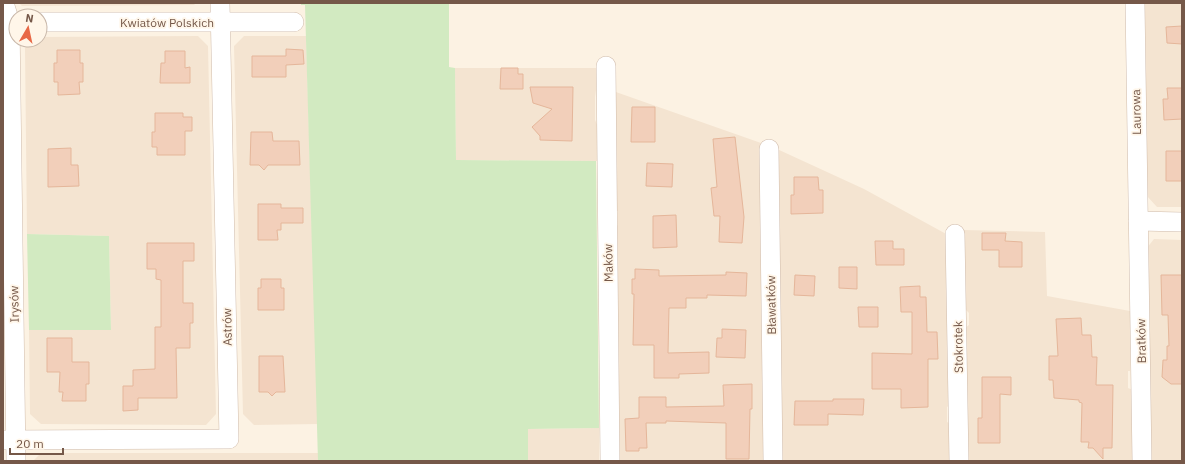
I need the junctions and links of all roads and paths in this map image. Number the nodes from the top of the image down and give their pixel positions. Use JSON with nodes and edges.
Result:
{"nodes":[{"id":1,"x":220,"y":3,"type":"edge"},
{"id":2,"x":1135,"y":3,"type":"edge"},
{"id":3,"x":48,"y":22,"type":"edge"},
{"id":4,"x":220,"y":22,"type":"junction"},
{"id":5,"x":294,"y":22,"type":"dead end"},
{"id":6,"x":13,"y":48,"type":"edge"},
{"id":7,"x":606,"y":66,"type":"dead end"},
{"id":8,"x":769,"y":148,"type":"dead end"},
{"id":9,"x":1138,"y":221,"type":"junction"},
{"id":10,"x":1182,"y":222,"type":"edge"},
{"id":11,"x":955,"y":234,"type":"dead end"},
{"id":12,"x":9,"y":440,"type":"edge"},
{"id":13,"x":16,"y":461,"type":"edge"},
{"id":14,"x":610,"y":461,"type":"edge"},
{"id":15,"x":773,"y":461,"type":"edge"},
{"id":16,"x":959,"y":461,"type":"edge"},
{"id":17,"x":1142,"y":461,"type":"edge"}],
"edges":[{"from":1,"to":4,"type":"street","name":"Astrów"},
{"from":2,"to":9,"type":"street","name":"Laurowa"},
{"from":3,"to":4,"type":"street","name":"Kwiatów Polskich"},
{"from":4,"to":5,"type":"street","name":"Kwiatów Polskich"},
{"from":4,"to":12,"type":"street","name":"Astrów"},
{"from":6,"to":12,"type":"street","name":"Irysów"},
{"from":7,"to":14,"type":"street","name":"Maków"},
{"from":8,"to":15,"type":"street","name":"Bławatków"},
{"from":9,"to":10,"type":"street"},
{"from":9,"to":17,"type":"street","name":"Bratków"},
{"from":11,"to":16,"type":"street","name":"Stokrotek"},
{"from":12,"to":13,"type":"street","name":"Irysów"}]}
